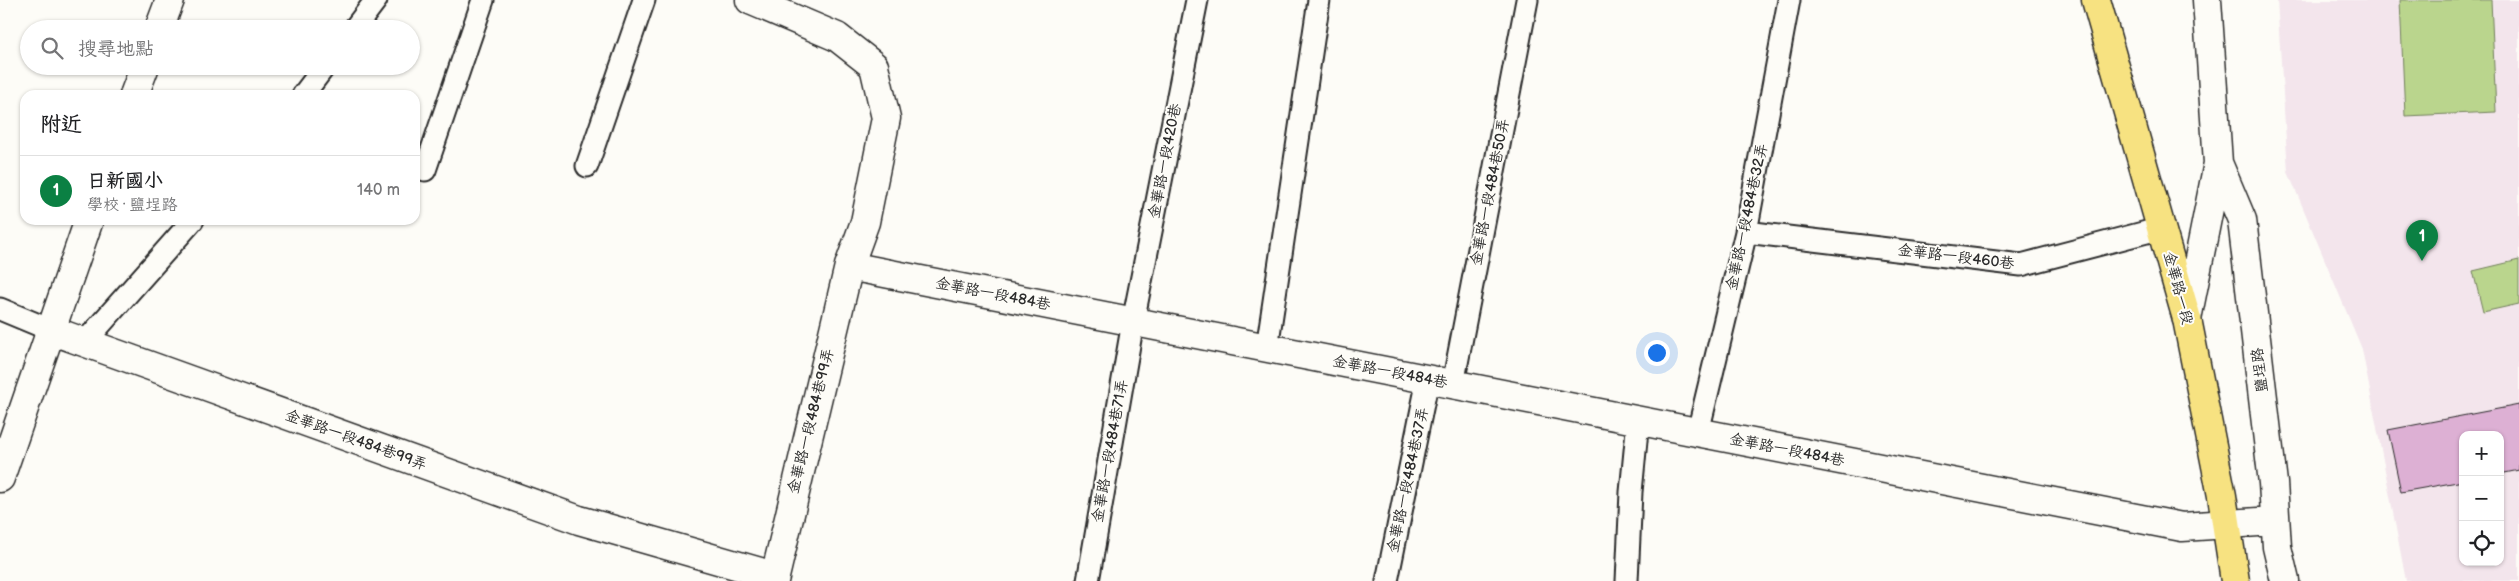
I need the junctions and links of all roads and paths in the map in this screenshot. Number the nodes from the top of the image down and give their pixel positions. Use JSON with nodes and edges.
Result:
{"nodes":[{"id":1,"x":170,"y":0,"type":"edge"},
{"id":2,"x":376,"y":0,"type":"edge"},
{"id":3,"x":483,"y":0,"type":"edge"},
{"id":4,"x":644,"y":0,"type":"edge"},
{"id":5,"x":750,"y":0,"type":"edge"},
{"id":6,"x":1197,"y":0,"type":"edge"},
{"id":7,"x":1319,"y":0,"type":"edge"},
{"id":8,"x":1527,"y":0,"type":"edge"},
{"id":9,"x":1789,"y":0,"type":"edge"},
{"id":10,"x":2096,"y":0,"type":"edge"},
{"id":11,"x":2207,"y":0,"type":"edge"},
{"id":12,"x":162,"y":20,"type":"edge"},
{"id":13,"x":361,"y":20,"type":"edge"},
{"id":14,"x":142,"y":75,"type":"edge"},
{"id":15,"x":319,"y":75,"type":"edge"},
{"id":16,"x":136,"y":90,"type":"edge"},
{"id":17,"x":307,"y":90,"type":"edge"},
{"id":18,"x":2218,"y":162,"type":"junction"},
{"id":19,"x":587,"y":166,"type":"dead end"},
{"id":20,"x":425,"y":170,"type":"dead end"},
{"id":21,"x":87,"y":225,"type":"edge"},
{"id":22,"x":189,"y":225,"type":"edge"},
{"id":23,"x":2162,"y":228,"type":"junction"},
{"id":24,"x":1746,"y":232,"type":"junction"},
{"id":25,"x":849,"y":266,"type":"junction"},
{"id":26,"x":0,"y":309,"type":"edge"},
{"id":27,"x":2188,"y":318,"type":"junction"},
{"id":28,"x":1133,"y":322,"type":"junction"},
{"id":29,"x":53,"y":331,"type":"junction"},
{"id":30,"x":84,"y":343,"type":"junction"},
{"id":31,"x":1267,"y":348,"type":"junction"},
{"id":32,"x":1441,"y":382,"type":"junction"},
{"id":33,"x":1638,"y":420,"type":"junction"},
{"id":34,"x":1698,"y":432,"type":"junction"},
{"id":35,"x":0,"y":478,"type":"edge"},
{"id":36,"x":2274,"y":522,"type":"junction"},
{"id":37,"x":2225,"y":526,"type":"junction"},
{"id":38,"x":774,"y":579,"type":"edge"},
{"id":39,"x":1088,"y":581,"type":"edge"},
{"id":40,"x":1387,"y":581,"type":"edge"},
{"id":41,"x":1627,"y":581,"type":"edge"},
{"id":42,"x":2235,"y":581,"type":"edge"},
{"id":43,"x":2285,"y":581,"type":"edge"}],
"edges":[{"from":1,"to":12,"type":"street"},
{"from":2,"to":13,"type":"lane"},
{"from":3,"to":20,"type":"lane"},
{"from":4,"to":19,"type":"lane"},
{"from":5,"to":25,"type":"street"},
{"from":6,"to":28,"type":"lane","name":"金華路一段420巷"},
{"from":7,"to":31,"type":"lane"},
{"from":8,"to":32,"type":"lane","name":"金華路一段484巷50弄"},
{"from":9,"to":24,"type":"lane","name":"金華路一段484巷32弄"},
{"from":10,"to":23,"type":"main road","name":"金華路一段"},
{"from":11,"to":18,"type":"street","name":"鹽埕路"},
{"from":14,"to":16,"type":"street"},
{"from":15,"to":17,"type":"lane"},
{"from":18,"to":27,"type":"street","name":"鹽埕路"},
{"from":18,"to":36,"type":"street","name":"鹽埕路"},
{"from":21,"to":29,"type":"street"},
{"from":22,"to":30,"type":"lane"},
{"from":23,"to":24,"type":"lane","name":"金華路一段460巷"},
{"from":23,"to":27,"type":"main road","name":"金華路一段"},
{"from":24,"to":34,"type":"lane","name":"金華路一段484巷32弄"},
{"from":25,"to":28,"type":"street","name":"金華路一段484巷"},
{"from":25,"to":38,"type":"street","name":"金華路一段484巷99弄"},
{"from":26,"to":29,"type":"lane"},
{"from":27,"to":37,"type":"main road","name":"金華路一段"},
{"from":28,"to":31,"type":"street","name":"金華路一段484巷"},
{"from":28,"to":39,"type":"lane","name":"金華路一段484巷71弄"},
{"from":29,"to":30,"type":"street","name":"金華路一段484巷99弄"},
{"from":29,"to":35,"type":"street"},
{"from":30,"to":38,"type":"street","name":"金華路一段484巷99弄"},
{"from":31,"to":32,"type":"street","name":"金華路一段484巷"},
{"from":32,"to":33,"type":"street","name":"金華路一段484巷"},
{"from":32,"to":40,"type":"lane","name":"金華路一段484巷37弄"},
{"from":33,"to":34,"type":"street","name":"金華路一段484巷"},
{"from":33,"to":41,"type":"lane"},
{"from":34,"to":37,"type":"street","name":"金華路一段484巷"},
{"from":36,"to":37,"type":"street","name":"金華路一段484巷"},
{"from":36,"to":43,"type":"street","name":"鹽埕路"},
{"from":37,"to":42,"type":"main road","name":"金華路一段"}]}
